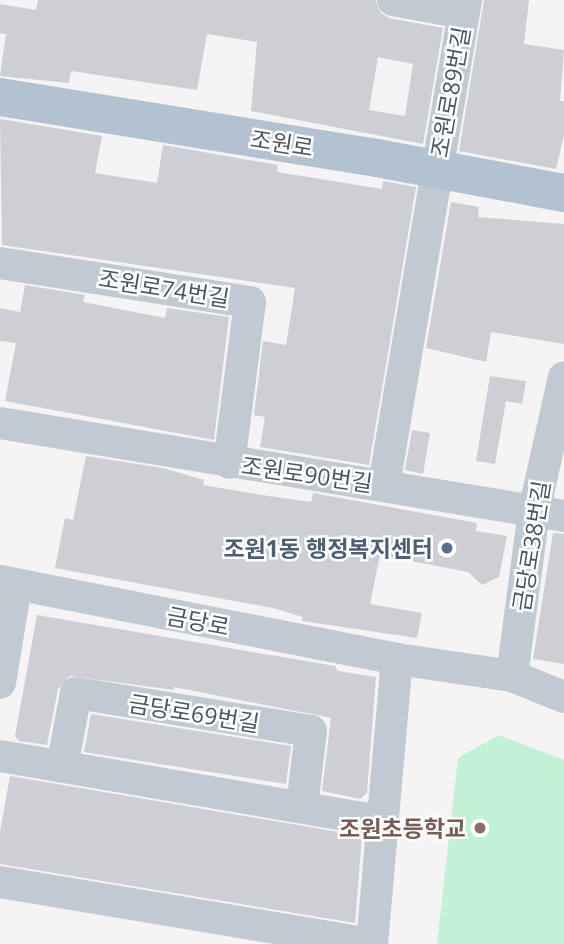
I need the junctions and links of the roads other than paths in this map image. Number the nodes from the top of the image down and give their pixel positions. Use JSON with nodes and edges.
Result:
{"nodes":[{"id":1,"x":393,"y":0,"type":"edge"},
{"id":2,"x":465,"y":6,"type":"edge"},
{"id":3,"x":0,"y":97,"type":"edge"},
{"id":4,"x":436,"y":172,"type":"junction"},
{"id":5,"x":564,"y":193,"type":"edge"},
{"id":6,"x":0,"y":262,"type":"edge"},
{"id":7,"x":564,"y":377,"type":"edge"},
{"id":8,"x":0,"y":424,"type":"edge"},
{"id":9,"x":229,"y":463,"type":"junction"},
{"id":10,"x":384,"y":485,"type":"junction"},
{"id":11,"x":549,"y":513,"type":"edge"},
{"id":12,"x":8,"y":583,"type":"edge"},
{"id":13,"x":397,"y":659,"type":"junction"},
{"id":14,"x":512,"y":676,"type":"junction"},
{"id":15,"x":0,"y":683,"type":"edge"},
{"id":16,"x":564,"y":696,"type":"edge"},
{"id":17,"x":0,"y":756,"type":"edge"},
{"id":18,"x":62,"y":767,"type":"junction"},
{"id":19,"x":302,"y":807,"type":"junction"},
{"id":20,"x":382,"y":821,"type":"junction"},
{"id":21,"x":0,"y":882,"type":"edge"},
{"id":22,"x":371,"y":944,"type":"edge"}],
"edges":[{"from":1,"to":2,"type":"street","name":"조원로89번길"},
{"from":2,"to":4,"type":"street","name":"조원로89번길"},
{"from":3,"to":4,"type":"main road","name":"조원로"},
{"from":4,"to":5,"type":"main road","name":"조원로"},
{"from":4,"to":10,"type":"street","name":"조원로90번길"},
{"from":6,"to":9,"type":"street","name":"조원로74번길"},
{"from":7,"to":11,"type":"street","name":"금당로38번길"},
{"from":8,"to":9,"type":"street","name":"조원로90번길"},
{"from":9,"to":10,"type":"street","name":"조원로90번길"},
{"from":10,"to":11,"type":"street"},
{"from":11,"to":14,"type":"street","name":"금당로38번길"},
{"from":12,"to":13,"type":"street","name":"금당로"},
{"from":12,"to":15,"type":"street"},
{"from":13,"to":14,"type":"street","name":"금당로"},
{"from":13,"to":20,"type":"street"},
{"from":14,"to":16,"type":"street","name":"금당로"},
{"from":17,"to":18,"type":"street"},
{"from":18,"to":19,"type":"street"},
{"from":18,"to":19,"type":"street","name":"금당로69번길"},
{"from":19,"to":20,"type":"street"},
{"from":20,"to":22,"type":"street"},
{"from":21,"to":22,"type":"street"}]}
